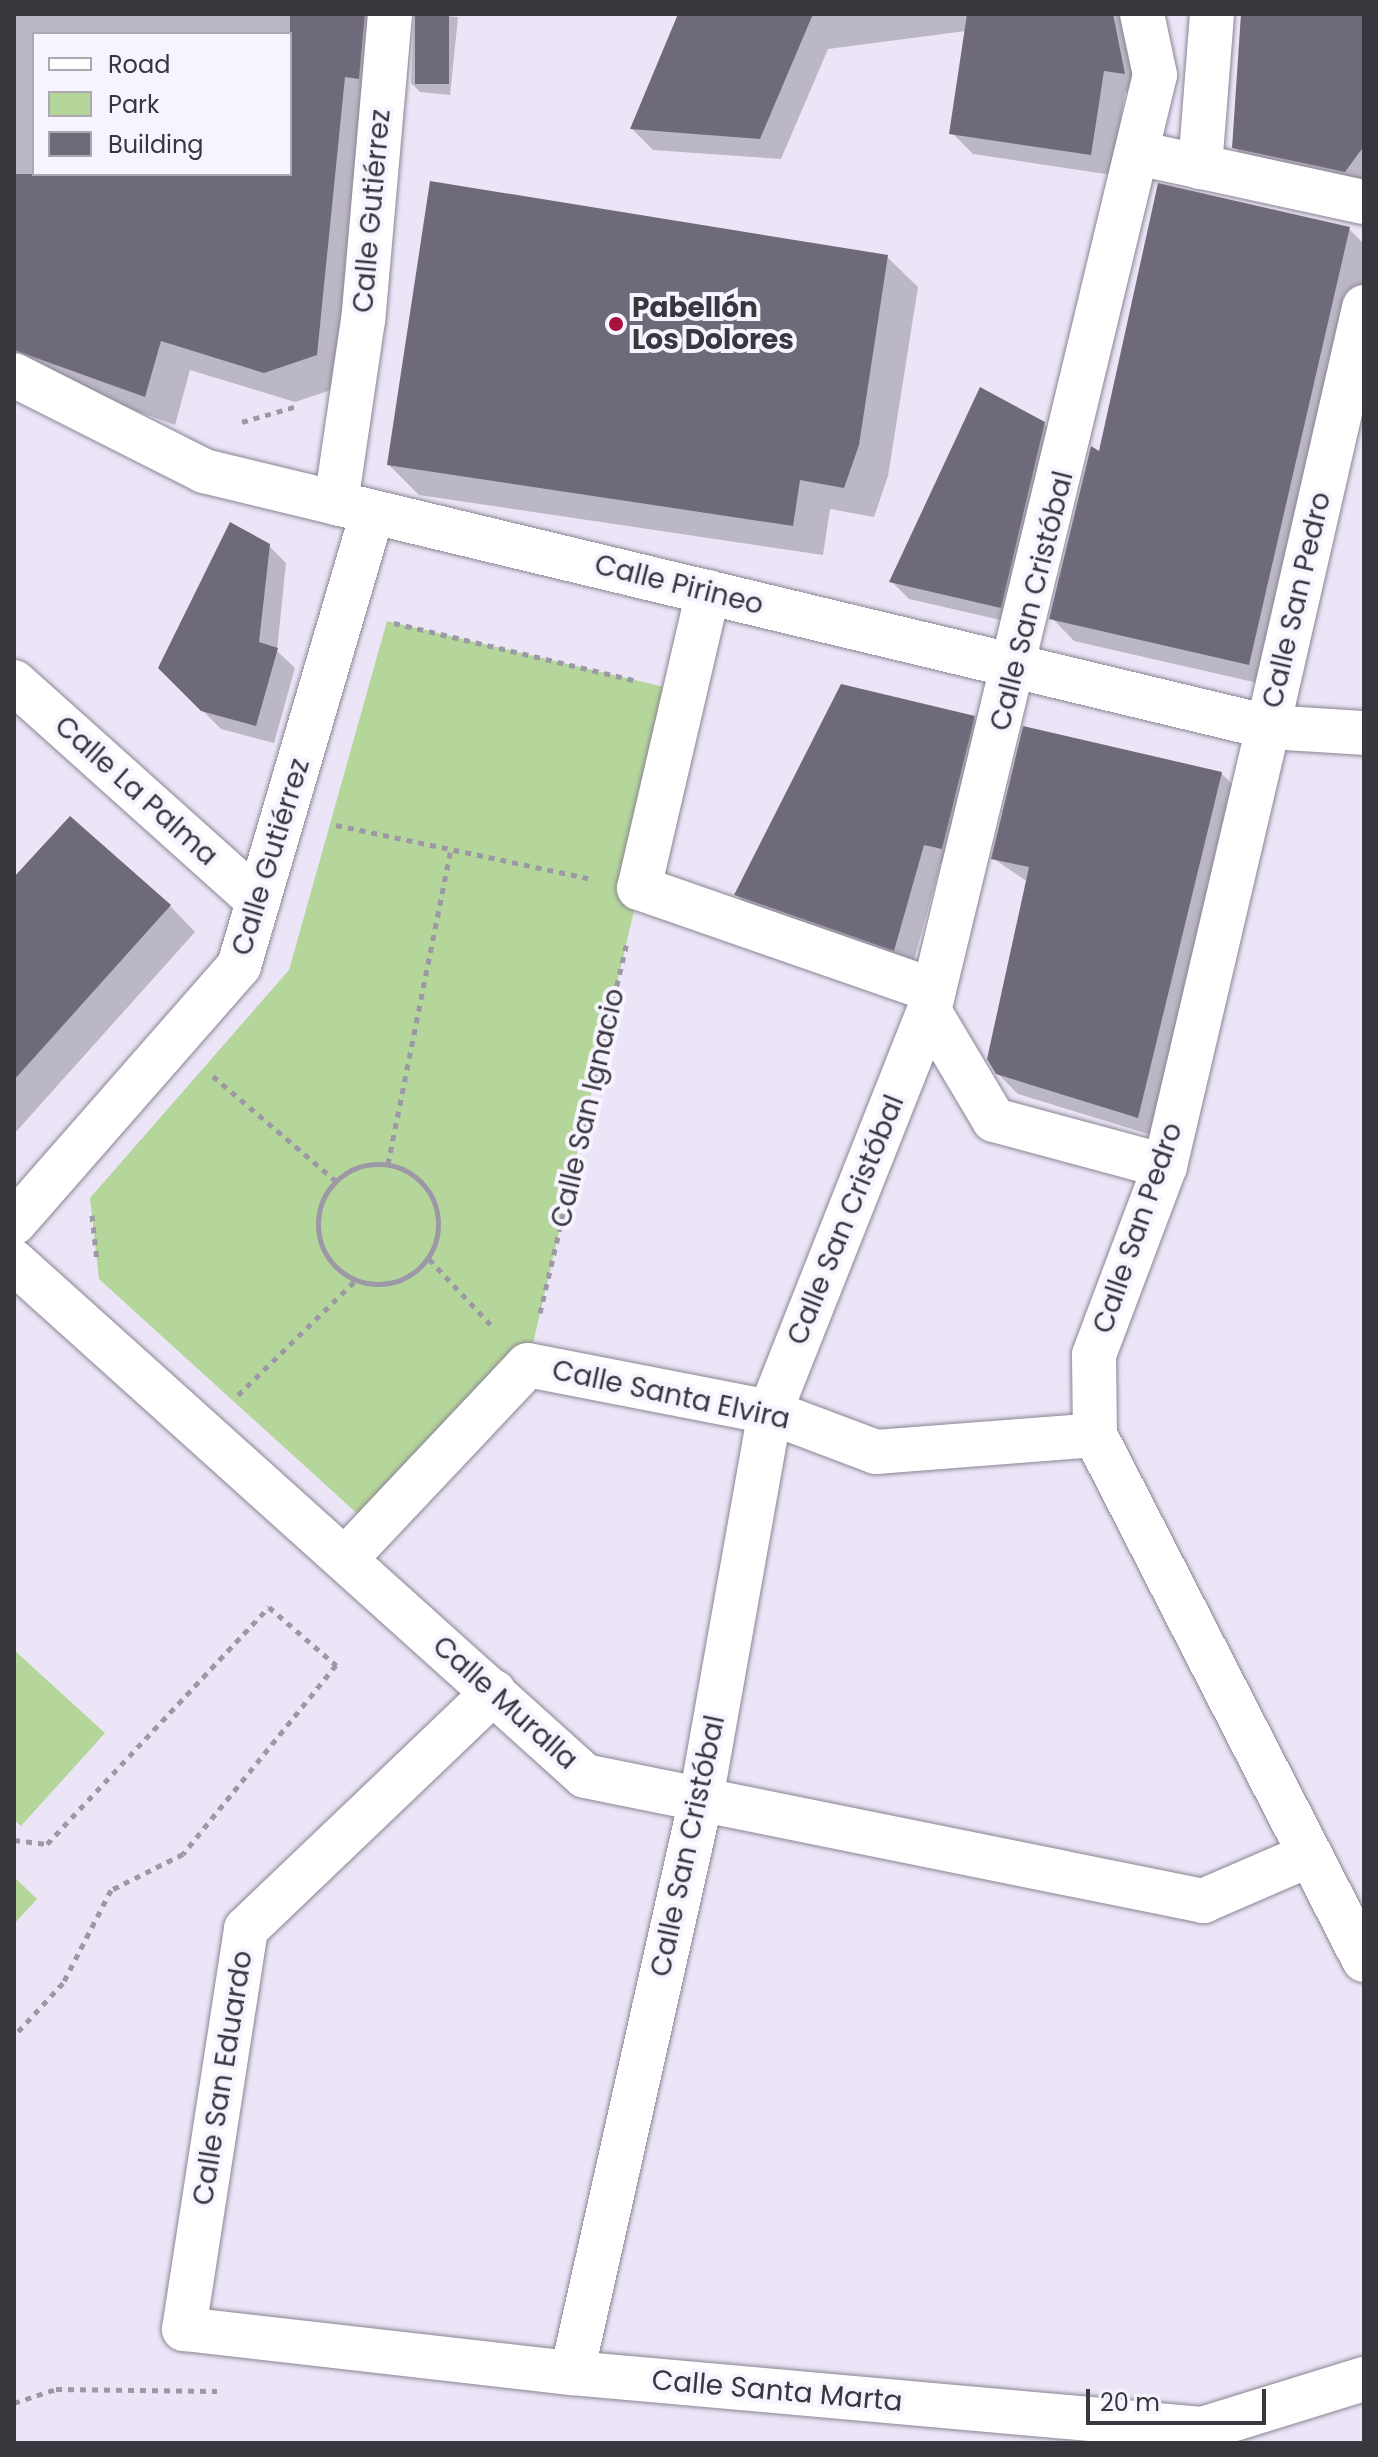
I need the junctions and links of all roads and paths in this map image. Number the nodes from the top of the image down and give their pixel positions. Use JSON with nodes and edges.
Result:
{"nodes":[{"id":1,"x":390,"y":14,"type":"edge"},
{"id":2,"x":1142,"y":14,"type":"edge"},
{"id":3,"x":1212,"y":14,"type":"edge"},
{"id":4,"x":1137,"y":153,"type":"junction"},
{"id":5,"x":1200,"y":167,"type":"junction"},
{"id":6,"x":1364,"y":202,"type":"edge"},
{"id":7,"x":1364,"y":307,"type":"edge"},
{"id":8,"x":14,"y":375,"type":"edge"},
{"id":9,"x":304,"y":395,"type":"dead end"},
{"id":10,"x":227,"y":426,"type":"dead end"},
{"id":11,"x":355,"y":508,"type":"junction"},
{"id":12,"x":708,"y":592,"type":"junction"},
{"id":13,"x":383,"y":636,"type":"dead end"},
{"id":14,"x":1017,"y":667,"type":"junction"},
{"id":15,"x":14,"y":682,"type":"edge"},
{"id":16,"x":685,"y":692,"type":"junction"},
{"id":17,"x":1268,"y":727,"type":"junction"},
{"id":18,"x":1364,"y":733,"type":"edge"},
{"id":19,"x":334,"y":809,"type":"dead end"},
{"id":20,"x":330,"y":824,"type":"junction"},
{"id":21,"x":326,"y":838,"type":"dead end"},
{"id":22,"x":451,"y":849,"type":"junction"},
{"id":23,"x":639,"y":888,"type":"junction"},
{"id":24,"x":258,"y":901,"type":"junction"},
{"id":25,"x":931,"y":1001,"type":"junction"},
{"id":26,"x":203,"y":1068,"type":"dead end"},
{"id":27,"x":388,"y":1164,"type":"junction"},
{"id":28,"x":1165,"y":1166,"type":"junction"},
{"id":29,"x":336,"y":1181,"type":"junction"},
{"id":30,"x":14,"y":1223,"type":"edge"},
{"id":31,"x":429,"y":1259,"type":"junction"},
{"id":32,"x":14,"y":1262,"type":"edge"},
{"id":33,"x":355,"y":1281,"type":"junction"},
{"id":34,"x":528,"y":1365,"type":"junction"},
{"id":35,"x":233,"y":1400,"type":"dead end"},
{"id":36,"x":770,"y":1412,"type":"junction"},
{"id":37,"x":1095,"y":1435,"type":"junction"},
{"id":38,"x":346,"y":1558,"type":"junction"},
{"id":39,"x":494,"y":1692,"type":"junction"},
{"id":40,"x":701,"y":1799,"type":"junction"},
{"id":41,"x":14,"y":1840,"type":"edge"},
{"id":42,"x":1307,"y":1856,"type":"junction"},
{"id":43,"x":1352,"y":1923,"type":"edge"},
{"id":44,"x":1364,"y":1960,"type":"edge"},
{"id":45,"x":14,"y":2036,"type":"edge"},
{"id":46,"x":184,"y":2329,"type":"joint"},
{"id":47,"x":572,"y":2373,"type":"junction"},
{"id":48,"x":1364,"y":2379,"type":"edge"}],
"edges":[{"from":1,"to":11,"type":"street","name":"Calle Gutiérrez"},
{"from":2,"to":4,"type":"street","name":"Calle San Cristóbal"},
{"from":3,"to":5,"type":"street"},
{"from":4,"to":5,"type":"street"},
{"from":4,"to":14,"type":"street","name":"Calle San Cristóbal"},
{"from":5,"to":6,"type":"street"},
{"from":7,"to":17,"type":"street","name":"Calle San Pedro"},
{"from":8,"to":11,"type":"street","name":"Calle Pirineo"},
{"from":9,"to":10,"type":"path"},
{"from":11,"to":12,"type":"street","name":"Calle Pirineo"},
{"from":11,"to":24,"type":"street","name":"Calle Gutiérrez"},
{"from":12,"to":14,"type":"street","name":"Calle Pirineo"},
{"from":12,"to":16,"type":"street"},
{"from":13,"to":16,"type":"path"},
{"from":14,"to":17,"type":"street","name":"Calle Pirineo"},
{"from":14,"to":25,"type":"street","name":"Calle San Cristóbal"},
{"from":15,"to":24,"type":"street","name":"Calle La Palma"},
{"from":16,"to":23,"type":"street"},
{"from":17,"to":18,"type":"street","name":"Calle Pirineo"},
{"from":17,"to":28,"type":"street","name":"Calle San Pedro"},
{"from":19,"to":20,"type":"path"},
{"from":20,"to":21,"type":"path"},
{"from":20,"to":22,"type":"path"},
{"from":22,"to":23,"type":"path"},
{"from":22,"to":27,"type":"path"},
{"from":23,"to":25,"type":"street"},
{"from":23,"to":34,"type":"path","name":"Calle San Ignacio"},
{"from":24,"to":30,"type":"street","name":"Calle Gutiérrez"},
{"from":25,"to":28,"type":"street"},
{"from":25,"to":36,"type":"street","name":"Calle San Cristóbal"},
{"from":26,"to":29,"type":"path"},
{"from":27,"to":29,"type":"path"},
{"from":27,"to":31,"type":"path"},
{"from":28,"to":37,"type":"street","name":"Calle San Pedro"},
{"from":29,"to":33,"type":"path"},
{"from":31,"to":33,"type":"path"},
{"from":31,"to":34,"type":"path"},
{"from":32,"to":38,"type":"street","name":"Calle Muralla"},
{"from":33,"to":35,"type":"path"},
{"from":34,"to":36,"type":"street","name":"Calle Santa Elvira"},
{"from":34,"to":38,"type":"street"},
{"from":36,"to":37,"type":"street","name":"Calle Santa Elvira"},
{"from":36,"to":40,"type":"street","name":"Calle San Cristóbal"},
{"from":37,"to":42,"type":"street","name":"Calle San Pedro"},
{"from":38,"to":39,"type":"street","name":"Calle Muralla"},
{"from":39,"to":40,"type":"street","name":"Calle Muralla"},
{"from":39,"to":46,"type":"street","name":"Calle San Eduardo"},
{"from":40,"to":42,"type":"street","name":"Calle Muralla"},
{"from":40,"to":47,"type":"street","name":"Calle San Cristóbal"},
{"from":41,"to":45,"type":"path"},
{"from":42,"to":43,"type":"street","name":"Calle San Pedro"},
{"from":43,"to":44,"type":"street","name":"Calle San Pedro"},
{"from":46,"to":47,"type":"street","name":"Calle Santa Marta"},
{"from":47,"to":48,"type":"street","name":"Calle Santa Marta"}]}
